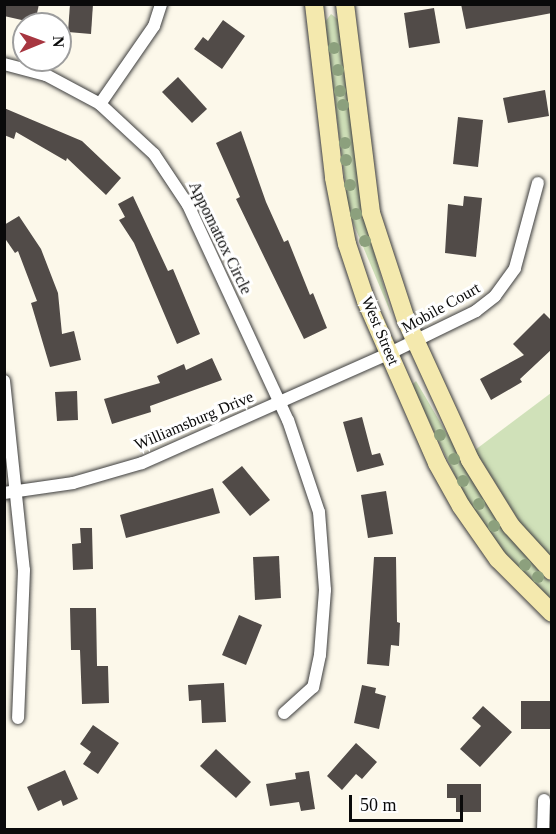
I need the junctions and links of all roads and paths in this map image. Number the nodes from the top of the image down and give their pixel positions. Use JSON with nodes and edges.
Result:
{"nodes":[{"id":1,"x":161,"y":4,"type":"edge"},
{"id":2,"x":314,"y":4,"type":"edge"},
{"id":3,"x":345,"y":4,"type":"edge"},
{"id":4,"x":4,"y":64,"type":"edge"},
{"id":5,"x":100,"y":104,"type":"junction"},
{"id":6,"x":538,"y":183,"type":"dead end"},
{"id":7,"x":415,"y":341,"type":"junction"},
{"id":8,"x":388,"y":354,"type":"junction"},
{"id":9,"x":4,"y":381,"type":"edge"},
{"id":10,"x":279,"y":402,"type":"junction"},
{"id":11,"x":18,"y":492,"type":"junction"},
{"id":12,"x":4,"y":493,"type":"edge"},
{"id":13,"x":552,"y":571,"type":"edge"},
{"id":14,"x":552,"y":613,"type":"edge"},
{"id":15,"x":284,"y":713,"type":"dead end"},
{"id":16,"x":18,"y":718,"type":"dead end"},
{"id":17,"x":544,"y":800,"type":"dead end"},
{"id":18,"x":543,"y":830,"type":"edge"}],
"edges":[{"from":1,"to":5,"type":"street"},
{"from":2,"to":8,"type":"street","name":"West Street"},
{"from":3,"to":7,"type":"street","name":"West Street"},
{"from":4,"to":5,"type":"street","name":"Appomattox Circle"},
{"from":5,"to":10,"type":"street","name":"Appomattox Circle"},
{"from":6,"to":7,"type":"street","name":"Mobile Court"},
{"from":7,"to":8,"type":"street","name":"Mobile Court"},
{"from":7,"to":13,"type":"street","name":"West Street"},
{"from":8,"to":10,"type":"street","name":"Williamsburg Drive"},
{"from":8,"to":14,"type":"street","name":"West Street"},
{"from":9,"to":11,"type":"street"},
{"from":10,"to":11,"type":"street","name":"Williamsburg Drive"},
{"from":10,"to":15,"type":"street","name":"Appomattox Circle"},
{"from":11,"to":12,"type":"street","name":"Williamsburg Drive"},
{"from":11,"to":16,"type":"street"},
{"from":17,"to":18,"type":"street"}]}
